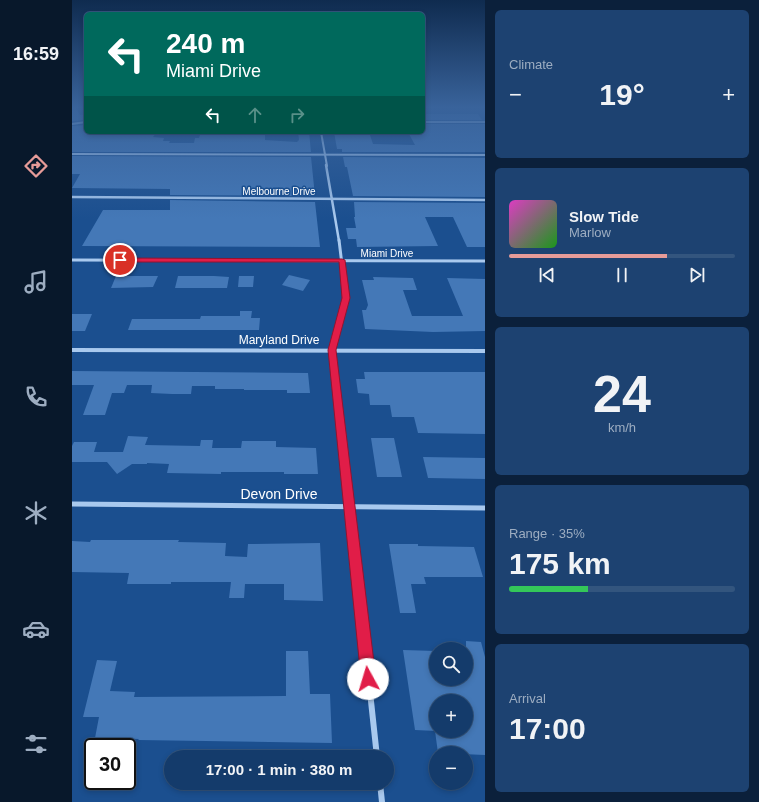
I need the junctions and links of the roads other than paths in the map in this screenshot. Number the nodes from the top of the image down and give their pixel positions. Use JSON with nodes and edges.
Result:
{"nodes":[{"id":1,"x":323,"y":144,"type":"edge"},
{"id":2,"x":72,"y":154,"type":"edge"},
{"id":3,"x":324,"y":155,"type":"junction"},
{"id":4,"x":485,"y":155,"type":"edge"},
{"id":5,"x":72,"y":197,"type":"edge"},
{"id":6,"x":333,"y":199,"type":"junction"},
{"id":7,"x":485,"y":200,"type":"edge"},
{"id":8,"x":72,"y":260,"type":"edge"},
{"id":9,"x":342,"y":260,"type":"junction"},
{"id":10,"x":485,"y":261,"type":"edge"},
{"id":11,"x":72,"y":350,"type":"edge"},
{"id":12,"x":332,"y":350,"type":"junction"},
{"id":13,"x":485,"y":351,"type":"edge"},
{"id":14,"x":72,"y":504,"type":"edge"},
{"id":15,"x":350,"y":507,"type":"junction"},
{"id":16,"x":485,"y":508,"type":"edge"},
{"id":17,"x":376,"y":750,"type":"edge"},
{"id":18,"x":381,"y":790,"type":"edge"},
{"id":19,"x":382,"y":802,"type":"edge"}],
"edges":[{"from":1,"to":3,"type":"street"},
{"from":2,"to":3,"type":"street"},
{"from":3,"to":4,"type":"street"},
{"from":3,"to":6,"type":"street"},
{"from":5,"to":6,"type":"street","name":"Melbourne Drive"},
{"from":6,"to":7,"type":"street","name":"Melbourne Drive"},
{"from":6,"to":9,"type":"street"},
{"from":8,"to":9,"type":"street","name":"Miami Drive"},
{"from":9,"to":10,"type":"street","name":"Miami Drive"},
{"from":9,"to":12,"type":"street"},
{"from":11,"to":12,"type":"street","name":"Maryland Drive"},
{"from":12,"to":13,"type":"street","name":"Maryland Drive"},
{"from":12,"to":15,"type":"street"},
{"from":14,"to":15,"type":"street","name":"Devon Drive"},
{"from":15,"to":16,"type":"street","name":"Devon Drive"},
{"from":15,"to":17,"type":"street"},
{"from":18,"to":19,"type":"street"}]}
